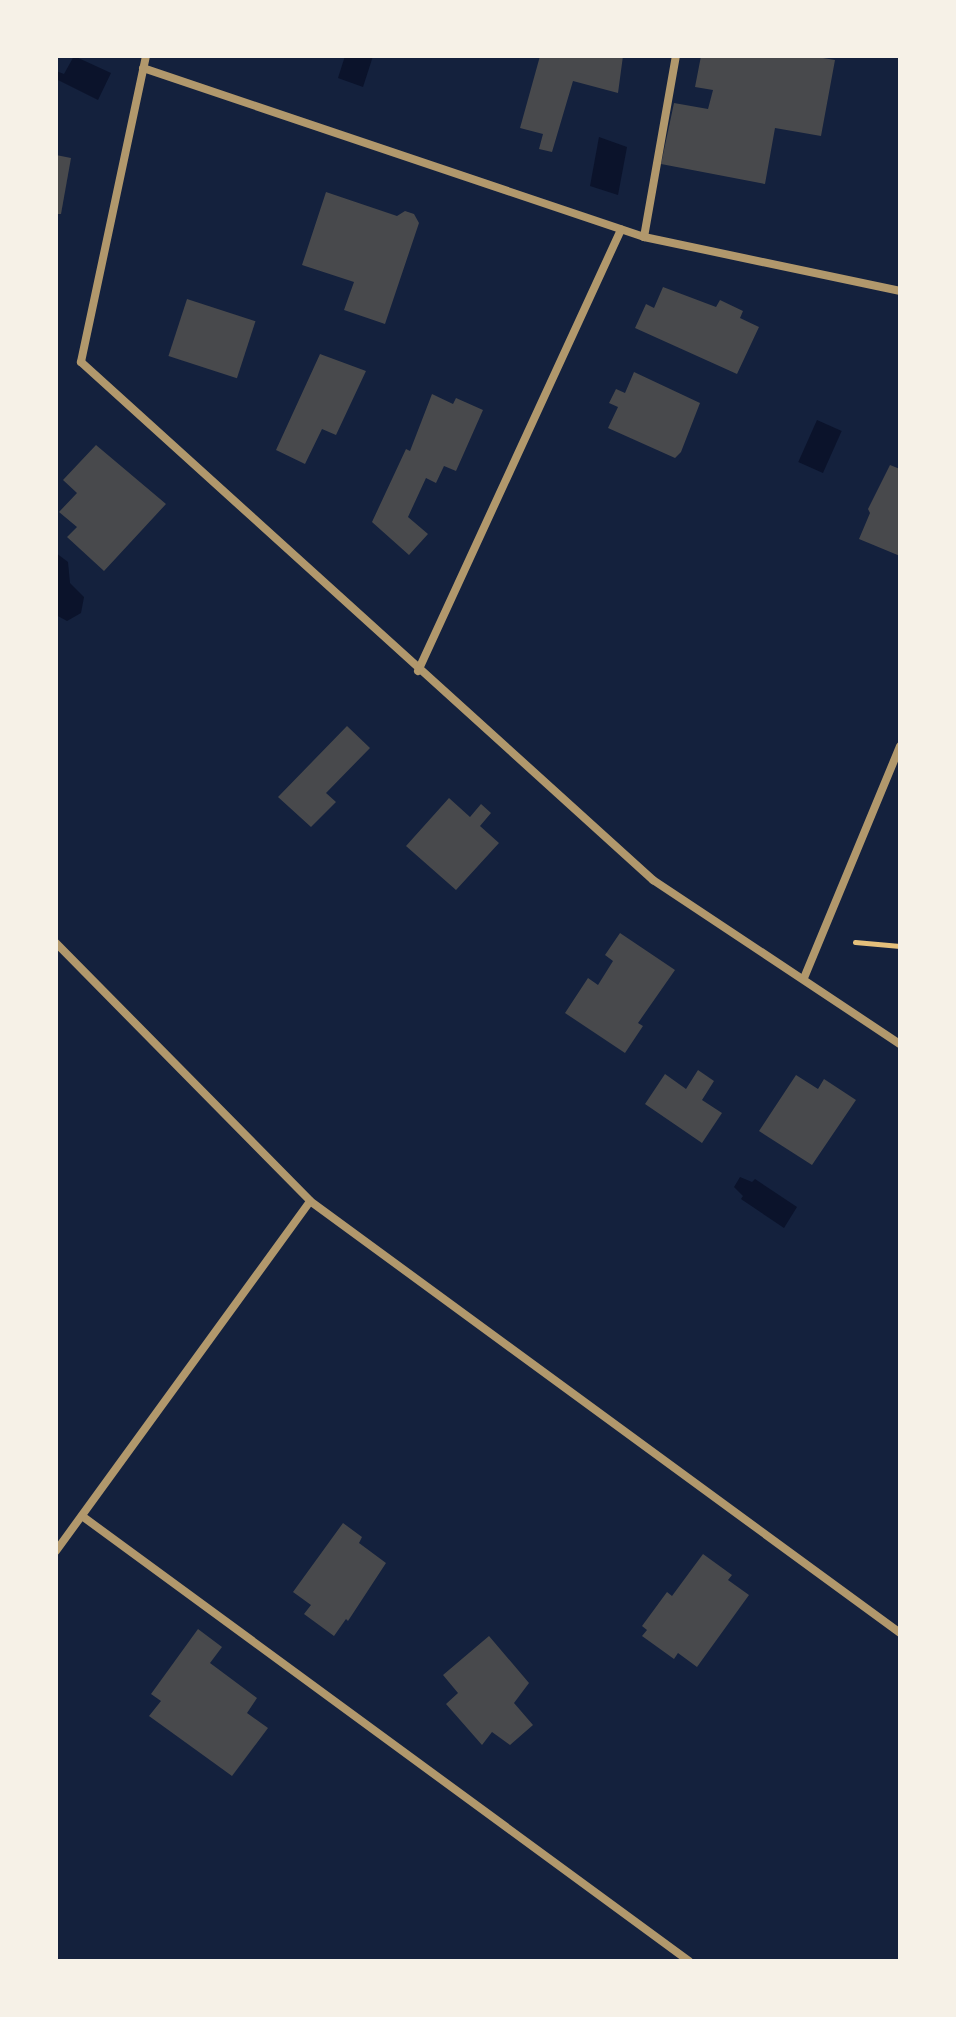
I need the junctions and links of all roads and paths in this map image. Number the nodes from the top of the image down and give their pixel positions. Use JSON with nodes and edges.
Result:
{"nodes":[{"id":1,"x":146,"y":56,"type":"edge"},
{"id":2,"x":676,"y":56,"type":"edge"},
{"id":3,"x":143,"y":68,"type":"junction"},
{"id":4,"x":621,"y":229,"type":"junction"},
{"id":5,"x":644,"y":237,"type":"junction"},
{"id":6,"x":900,"y":291,"type":"edge"},
{"id":7,"x":418,"y":671,"type":"junction"},
{"id":8,"x":900,"y":746,"type":"edge"},
{"id":9,"x":855,"y":942,"type":"dead end"},
{"id":10,"x":56,"y":943,"type":"edge"},
{"id":11,"x":900,"y":946,"type":"edge"},
{"id":12,"x":804,"y":978,"type":"junction"},
{"id":13,"x":900,"y":1044,"type":"edge"},
{"id":14,"x":310,"y":1201,"type":"junction"},
{"id":15,"x":82,"y":1516,"type":"junction"},
{"id":16,"x":56,"y":1551,"type":"edge"},
{"id":17,"x":900,"y":1633,"type":"edge"},
{"id":18,"x":689,"y":1961,"type":"edge"}],
"edges":[{"from":1,"to":3,"type":"street"},
{"from":2,"to":5,"type":"street"},
{"from":3,"to":4,"type":"street"},
{"from":3,"to":7,"type":"street"},
{"from":4,"to":5,"type":"street"},
{"from":4,"to":7,"type":"street"},
{"from":5,"to":6,"type":"street"},
{"from":7,"to":12,"type":"street"},
{"from":8,"to":12,"type":"street"},
{"from":9,"to":11,"type":"path"},
{"from":10,"to":14,"type":"street"},
{"from":12,"to":13,"type":"street"},
{"from":14,"to":15,"type":"street"},
{"from":14,"to":17,"type":"street"},
{"from":15,"to":16,"type":"street"},
{"from":15,"to":18,"type":"street"}]}
